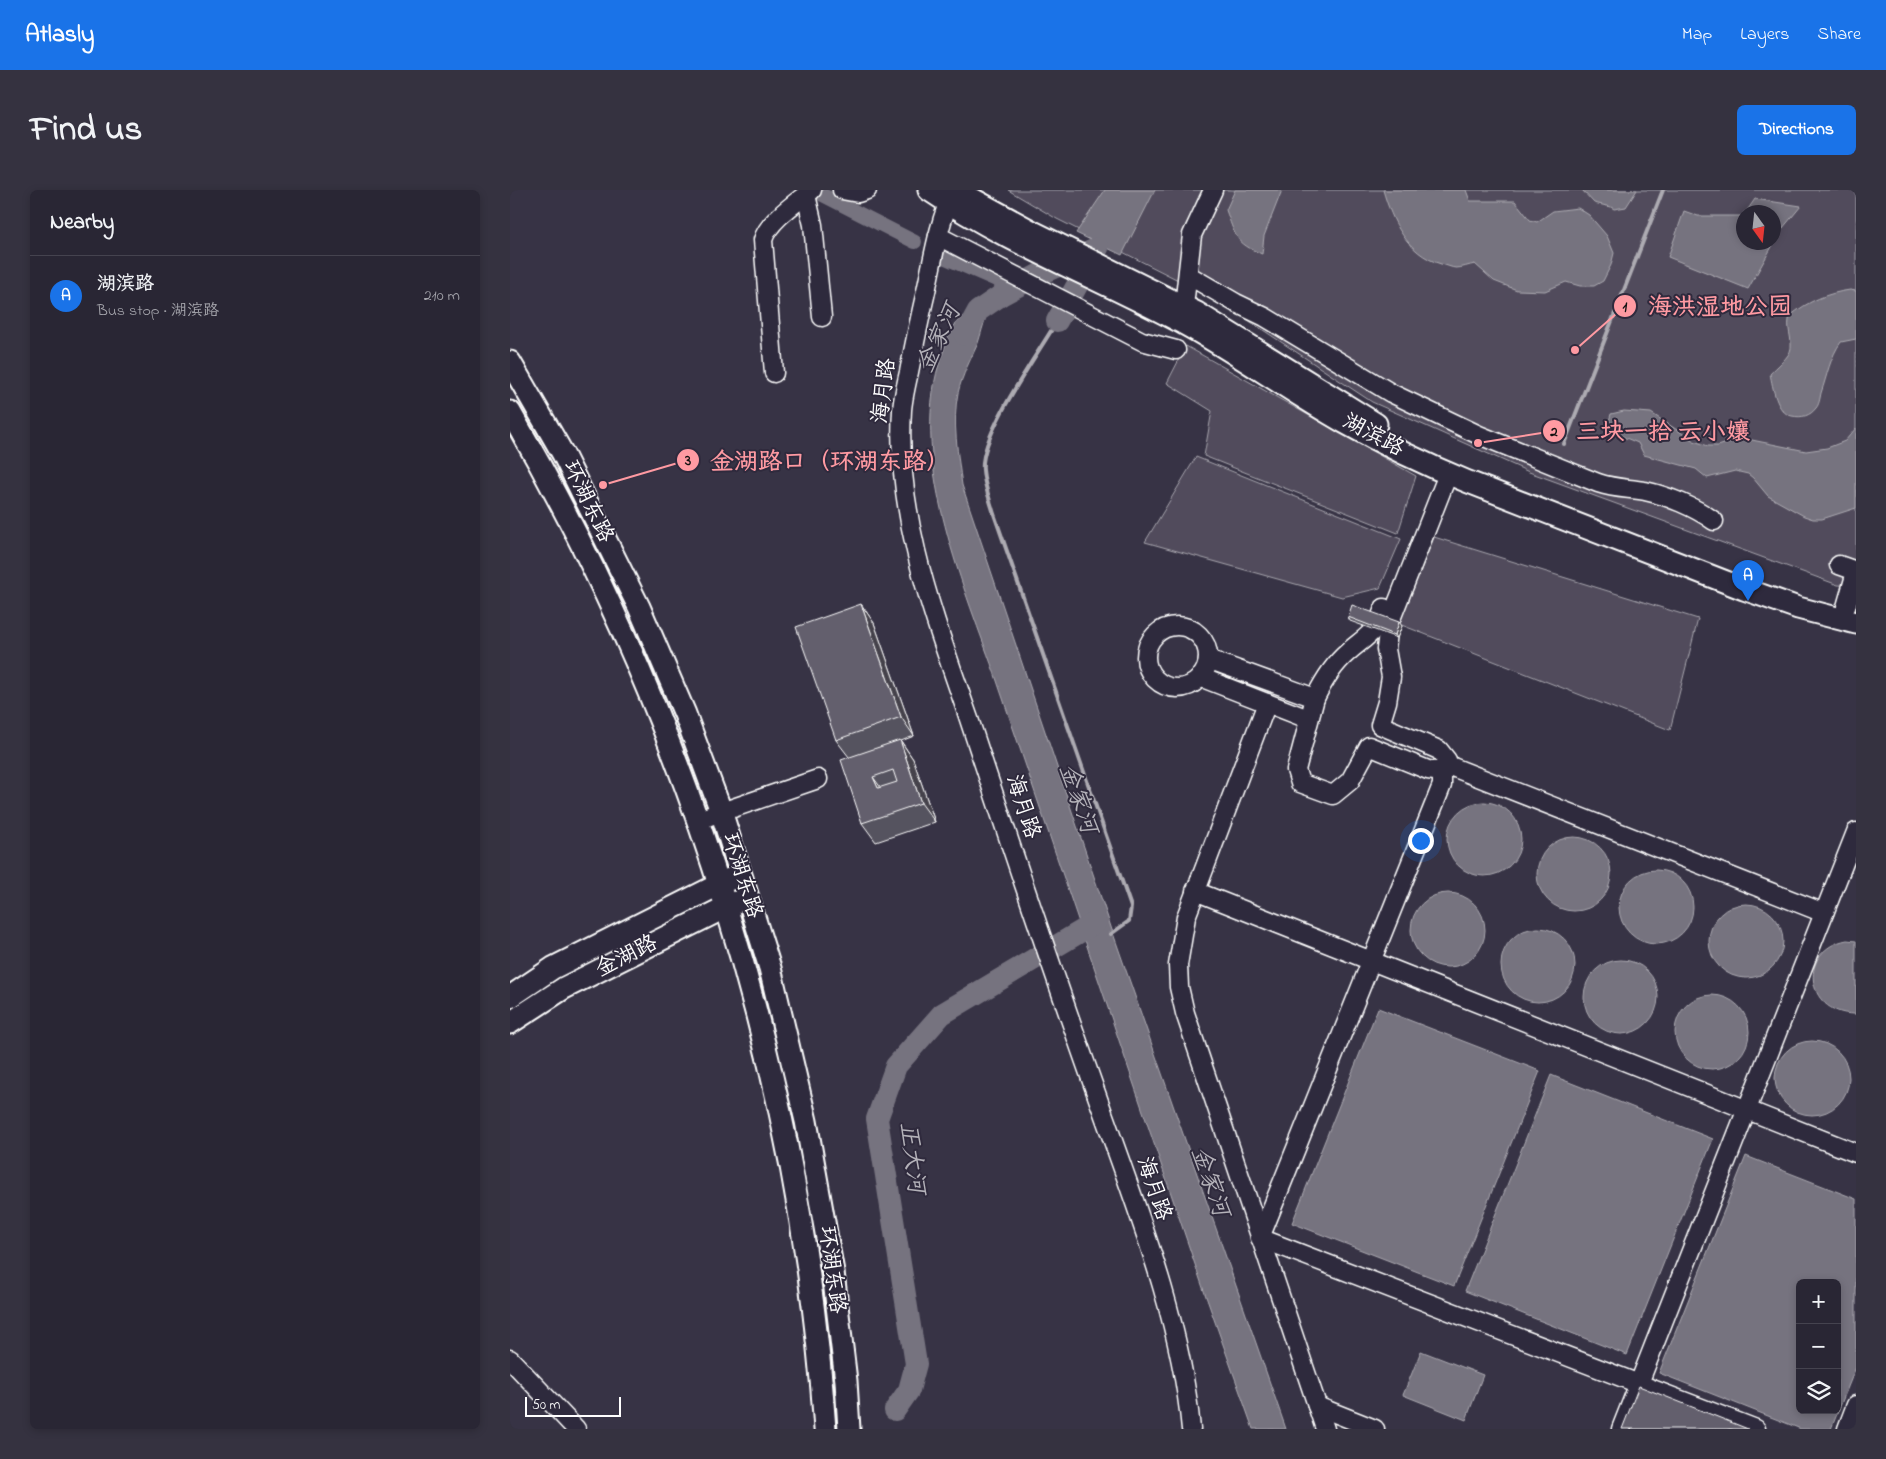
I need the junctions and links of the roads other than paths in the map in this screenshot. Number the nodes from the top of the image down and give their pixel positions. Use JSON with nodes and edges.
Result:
{"nodes":[{"id":1,"x":842,"y":190,"type":"edge"},
{"id":2,"x":867,"y":190,"type":"edge"},
{"id":3,"x":929,"y":190,"type":"edge"},
{"id":4,"x":1213,"y":190,"type":"edge"},
{"id":5,"x":809,"y":192,"type":"edge"},
{"id":6,"x":953,"y":194,"type":"edge"},
{"id":7,"x":938,"y":236,"type":"junction"},
{"id":8,"x":1188,"y":275,"type":"junction"},
{"id":9,"x":1122,"y":285,"type":"junction"},
{"id":10,"x":1184,"y":306,"type":"junction"},
{"id":11,"x":822,"y":316,"type":"dead end"},
{"id":12,"x":1176,"y":350,"type":"dead end"},
{"id":13,"x":510,"y":362,"type":"edge"},
{"id":14,"x":774,"y":372,"type":"dead end"},
{"id":15,"x":510,"y":412,"type":"edge"},
{"id":16,"x":1442,"y":471,"type":"junction"},
{"id":17,"x":1714,"y":520,"type":"dead end"},
{"id":18,"x":1838,"y":565,"type":"dead end"},
{"id":19,"x":1856,"y":572,"type":"edge"},
{"id":20,"x":1853,"y":613,"type":"edge"},
{"id":21,"x":1208,"y":659,"type":"junction"},
{"id":22,"x":1200,"y":677,"type":"junction"},
{"id":23,"x":1314,"y":698,"type":"junction"},
{"id":24,"x":1267,"y":703,"type":"junction"},
{"id":25,"x":1308,"y":719,"type":"junction"},
{"id":26,"x":1380,"y":725,"type":"junction"},
{"id":27,"x":1369,"y":746,"type":"junction"},
{"id":28,"x":1444,"y":768,"type":"junction"},
{"id":29,"x":818,"y":779,"type":"dead end"},
{"id":30,"x":721,"y":811,"type":"junction"},
{"id":31,"x":698,"y":820,"type":"junction"},
{"id":32,"x":1856,"y":832,"type":"edge"},
{"id":33,"x":741,"y":874,"type":"junction"},
{"id":34,"x":718,"y":885,"type":"junction"},
{"id":35,"x":1195,"y":891,"type":"junction"},
{"id":36,"x":748,"y":896,"type":"junction"},
{"id":37,"x":725,"y":908,"type":"junction"},
{"id":38,"x":1824,"y":913,"type":"junction"},
{"id":39,"x":1371,"y":961,"type":"junction"},
{"id":40,"x":510,"y":996,"type":"edge"},
{"id":41,"x":510,"y":1023,"type":"edge"},
{"id":42,"x":1746,"y":1110,"type":"junction"},
{"id":43,"x":1856,"y":1153,"type":"edge"},
{"id":44,"x":1260,"y":1238,"type":"junction"},
{"id":45,"x":510,"y":1359,"type":"edge"},
{"id":46,"x":1638,"y":1383,"type":"junction"},
{"id":47,"x":1856,"y":1405,"type":"edge"},
{"id":48,"x":1317,"y":1406,"type":"junction"},
{"id":49,"x":576,"y":1429,"type":"edge"},
{"id":50,"x":825,"y":1429,"type":"edge"},
{"id":51,"x":849,"y":1429,"type":"edge"},
{"id":52,"x":1191,"y":1429,"type":"edge"},
{"id":53,"x":1325,"y":1429,"type":"edge"},
{"id":54,"x":1375,"y":1429,"type":"edge"},
{"id":55,"x":1621,"y":1429,"type":"edge"},
{"id":56,"x":1756,"y":1429,"type":"edge"},
{"id":57,"x":1847,"y":1429,"type":"edge"}],
"edges":[{"from":1,"to":2,"type":"street"},
{"from":3,"to":6,"type":"main road","name":"湖滨路"},
{"from":4,"to":8,"type":"street"},
{"from":5,"to":11,"type":"street"},
{"from":5,"to":14,"type":"street"},
{"from":6,"to":7,"type":"street","name":"海月路"},
{"from":6,"to":9,"type":"main road","name":"湖滨路"},
{"from":7,"to":12,"type":"street"},
{"from":7,"to":52,"type":"street","name":"海月路"},
{"from":8,"to":10,"type":"street"},
{"from":8,"to":17,"type":"street"},
{"from":9,"to":10,"type":"main road","name":"湖滨路"},
{"from":9,"to":16,"type":"main road","name":"湖滨路"},
{"from":10,"to":20,"type":"main road","name":"湖滨路"},
{"from":13,"to":30,"type":"main road","name":"环湖东路"},
{"from":15,"to":31,"type":"main road","name":"环湖东路"},
{"from":16,"to":20,"type":"main road","name":"湖滨路"},
{"from":16,"to":23,"type":"street"},
{"from":16,"to":26,"type":"street"},
{"from":18,"to":19,"type":"street"},
{"from":19,"to":20,"type":"street"},
{"from":21,"to":22,"type":"street"},
{"from":21,"to":22,"type":"street"},
{"from":21,"to":23,"type":"street"},
{"from":22,"to":24,"type":"street"},
{"from":23,"to":25,"type":"street"},
{"from":24,"to":25,"type":"street"},
{"from":24,"to":35,"type":"street"},
{"from":25,"to":27,"type":"street"},
{"from":26,"to":27,"type":"street"},
{"from":26,"to":28,"type":"street"},
{"from":27,"to":28,"type":"street"},
{"from":28,"to":38,"type":"street"},
{"from":28,"to":39,"type":"street"},
{"from":29,"to":30,"type":"street"},
{"from":30,"to":31,"type":"street"},
{"from":30,"to":33,"type":"main road","name":"环湖东路"},
{"from":31,"to":34,"type":"main road","name":"环湖东路"},
{"from":32,"to":38,"type":"street"},
{"from":33,"to":34,"type":"main road","name":"金湖路"},
{"from":33,"to":36,"type":"main road","name":"环湖东路"},
{"from":34,"to":37,"type":"main road","name":"环湖东路"},
{"from":34,"to":40,"type":"main road","name":"金湖路"},
{"from":35,"to":39,"type":"street"},
{"from":35,"to":44,"type":"street"},
{"from":36,"to":37,"type":"main road","name":"金湖路"},
{"from":36,"to":51,"type":"main road","name":"环湖东路"},
{"from":37,"to":41,"type":"main road","name":"金湖路"},
{"from":37,"to":50,"type":"main road","name":"环湖东路"},
{"from":38,"to":42,"type":"street"},
{"from":39,"to":42,"type":"street"},
{"from":39,"to":44,"type":"street"},
{"from":42,"to":43,"type":"street"},
{"from":42,"to":46,"type":"street"},
{"from":44,"to":46,"type":"street"},
{"from":44,"to":48,"type":"street"},
{"from":45,"to":49,"type":"street"},
{"from":46,"to":55,"type":"street"},
{"from":46,"to":56,"type":"street"},
{"from":47,"to":57,"type":"street"},
{"from":48,"to":53,"type":"street"},
{"from":48,"to":54,"type":"street"}]}
